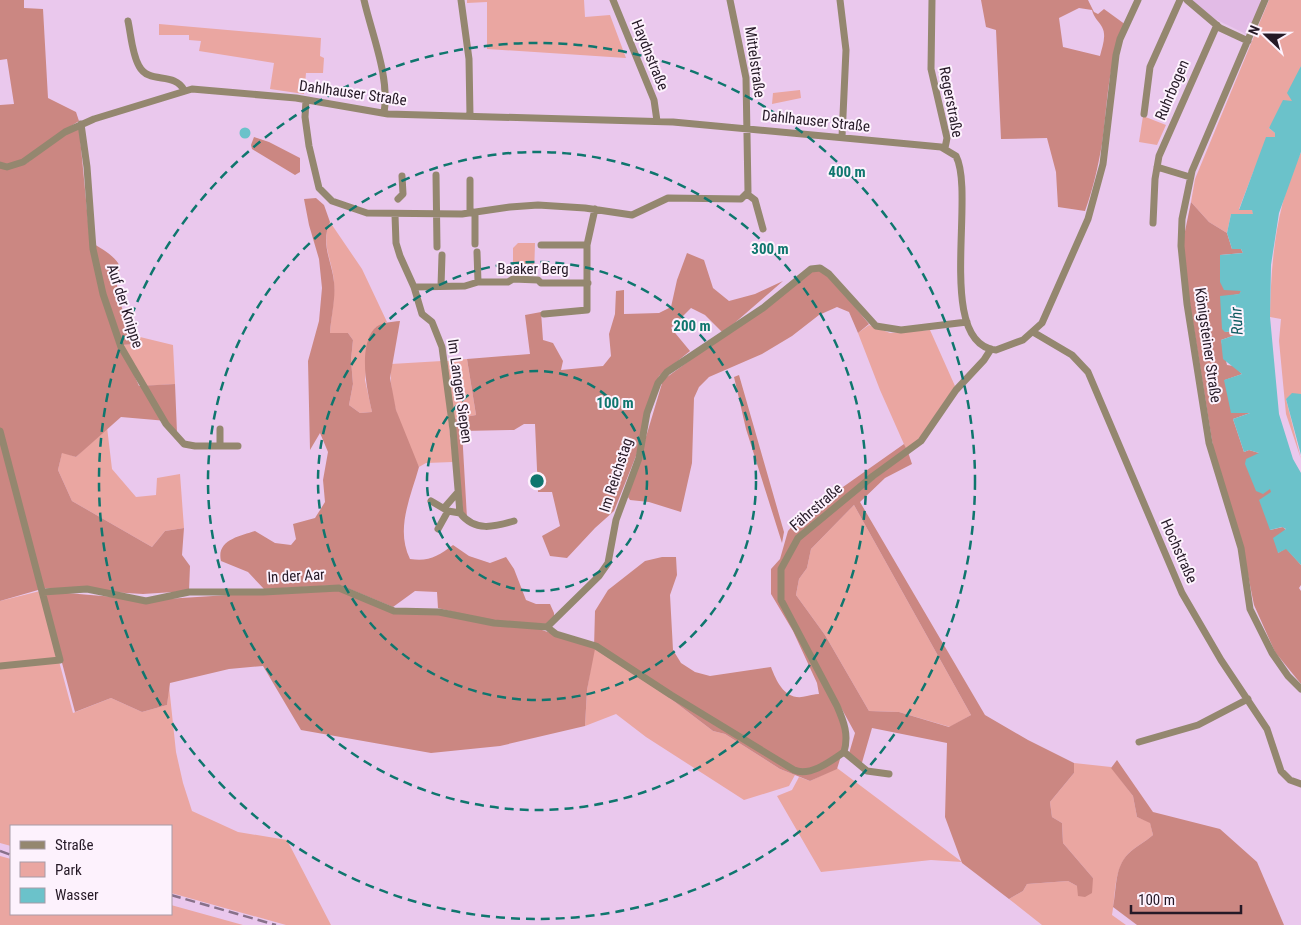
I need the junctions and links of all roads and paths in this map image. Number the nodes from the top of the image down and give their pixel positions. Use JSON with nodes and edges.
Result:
{"nodes":[{"id":1,"x":364,"y":0,"type":"edge"},
{"id":2,"x":461,"y":0,"type":"edge"},
{"id":3,"x":613,"y":0,"type":"edge"},
{"id":4,"x":730,"y":0,"type":"edge"},
{"id":5,"x":840,"y":0,"type":"edge"},
{"id":6,"x":932,"y":0,"type":"edge"},
{"id":7,"x":1138,"y":0,"type":"edge"},
{"id":8,"x":1180,"y":0,"type":"edge"},
{"id":9,"x":1188,"y":0,"type":"edge"},
{"id":10,"x":1265,"y":0,"type":"edge"},
{"id":11,"x":128,"y":21,"type":"dead end"},
{"id":12,"x":1217,"y":25,"type":"junction"},
{"id":13,"x":1248,"y":41,"type":"junction"},
{"id":14,"x":184,"y":90,"type":"junction"},
{"id":15,"x":306,"y":100,"type":"junction"},
{"id":16,"x":384,"y":113,"type":"junction"},
{"id":17,"x":1144,"y":114,"type":"dead end"},
{"id":18,"x":470,"y":116,"type":"junction"},
{"id":19,"x":657,"y":121,"type":"junction"},
{"id":20,"x":77,"y":126,"type":"junction"},
{"id":21,"x":748,"y":128,"type":"junction"},
{"id":22,"x":842,"y":137,"type":"junction"},
{"id":23,"x":945,"y":148,"type":"junction"},
{"id":24,"x":0,"y":165,"type":"edge"},
{"id":25,"x":1157,"y":167,"type":"junction"},
{"id":26,"x":436,"y":175,"type":"dead end"},
{"id":27,"x":402,"y":176,"type":"dead end"},
{"id":28,"x":1190,"y":177,"type":"junction"},
{"id":29,"x":470,"y":180,"type":"dead end"},
{"id":30,"x":747,"y":194,"type":"junction"},
{"id":31,"x":398,"y":199,"type":"dead end"},
{"id":32,"x":595,"y":209,"type":"junction"},
{"id":33,"x":472,"y":213,"type":"junction"},
{"id":34,"x":395,"y":215,"type":"junction"},
{"id":35,"x":437,"y":215,"type":"junction"},
{"id":36,"x":1152,"y":223,"type":"dead end"},
{"id":37,"x":763,"y":229,"type":"dead end"},
{"id":38,"x":475,"y":244,"type":"dead end"},
{"id":39,"x":541,"y":245,"type":"dead end"},
{"id":40,"x":587,"y":245,"type":"junction"},
{"id":41,"x":438,"y":247,"type":"dead end"},
{"id":42,"x":477,"y":252,"type":"dead end"},
{"id":43,"x":442,"y":255,"type":"dead end"},
{"id":44,"x":478,"y":282,"type":"junction"},
{"id":45,"x":588,"y":283,"type":"junction"},
{"id":46,"x":441,"y":286,"type":"junction"},
{"id":47,"x":414,"y":287,"type":"junction"},
{"id":48,"x":544,"y":314,"type":"dead end"},
{"id":49,"x":967,"y":322,"type":"junction"},
{"id":50,"x":1033,"y":332,"type":"junction"},
{"id":51,"x":991,"y":349,"type":"junction"},
{"id":52,"x":220,"y":429,"type":"dead end"},
{"id":53,"x":0,"y":431,"type":"edge"},
{"id":54,"x":220,"y":446,"type":"junction"},
{"id":55,"x":238,"y":446,"type":"dead end"},
{"id":56,"x":458,"y":492,"type":"junction"},
{"id":57,"x":431,"y":501,"type":"dead end"},
{"id":58,"x":446,"y":510,"type":"junction"},
{"id":59,"x":460,"y":513,"type":"junction"},
{"id":60,"x":514,"y":521,"type":"dead end"},
{"id":61,"x":438,"y":530,"type":"dead end"},
{"id":62,"x":43,"y":592,"type":"junction"},
{"id":63,"x":547,"y":627,"type":"junction"},
{"id":64,"x":0,"y":666,"type":"edge"},
{"id":65,"x":1301,"y":689,"type":"edge"},
{"id":66,"x":1248,"y":699,"type":"junction"},
{"id":67,"x":1139,"y":742,"type":"dead end"},
{"id":68,"x":844,"y":752,"type":"junction"},
{"id":69,"x":889,"y":774,"type":"dead end"},
{"id":70,"x":1301,"y":784,"type":"edge"}],
"edges":[{"from":1,"to":16,"type":"street"},
{"from":2,"to":18,"type":"street"},
{"from":3,"to":19,"type":"street","name":"Haydnstraße"},
{"from":4,"to":21,"type":"street","name":"Mittelstraße"},
{"from":5,"to":22,"type":"street"},
{"from":6,"to":23,"type":"street","name":"Regerstraße"},
{"from":7,"to":50,"type":"street"},
{"from":8,"to":17,"type":"street","name":"Ruhrbogen"},
{"from":9,"to":12,"type":"street"},
{"from":10,"to":13,"type":"street","name":"Königsteiner Straße"},
{"from":11,"to":14,"type":"street"},
{"from":12,"to":13,"type":"street"},
{"from":12,"to":25,"type":"street","name":"Ruhrbogen"},
{"from":13,"to":28,"type":"street","name":"Königsteiner Straße"},
{"from":14,"to":15,"type":"street","name":"Dahlhauser Straße"},
{"from":14,"to":20,"type":"street","name":"Dahlhauser Straße"},
{"from":15,"to":16,"type":"street","name":"Dahlhauser Straße"},
{"from":15,"to":34,"type":"street"},
{"from":16,"to":18,"type":"street","name":"Dahlhauser Straße"},
{"from":18,"to":19,"type":"street","name":"Dahlhauser Straße"},
{"from":19,"to":21,"type":"street","name":"Dahlhauser Straße"},
{"from":20,"to":24,"type":"street","name":"Dahlhauser Straße"},
{"from":20,"to":54,"type":"street","name":"Auf der Knippe"},
{"from":21,"to":22,"type":"street","name":"Dahlhauser Straße"},
{"from":21,"to":30,"type":"street","name":"Mittelstraße"},
{"from":22,"to":23,"type":"street","name":"Dahlhauser Straße"},
{"from":23,"to":49,"type":"street"},
{"from":25,"to":28,"type":"street"},
{"from":25,"to":36,"type":"street","name":"Ruhrbogen"},
{"from":26,"to":35,"type":"street"},
{"from":27,"to":31,"type":"street"},
{"from":28,"to":65,"type":"street","name":"Königsteiner Straße"},
{"from":29,"to":33,"type":"street"},
{"from":30,"to":32,"type":"street"},
{"from":30,"to":37,"type":"street"},
{"from":32,"to":33,"type":"street"},
{"from":32,"to":40,"type":"street","name":"Baaker Berg"},
{"from":33,"to":35,"type":"street"},
{"from":33,"to":38,"type":"street"},
{"from":34,"to":35,"type":"street"},
{"from":34,"to":47,"type":"street","name":"Im Langen Siepen"},
{"from":35,"to":41,"type":"street"},
{"from":39,"to":40,"type":"street","name":"Baaker Berg"},
{"from":40,"to":45,"type":"street","name":"Baaker Berg"},
{"from":42,"to":44,"type":"street","name":"Baaker Berg"},
{"from":43,"to":46,"type":"street"},
{"from":44,"to":45,"type":"street","name":"Baaker Berg"},
{"from":44,"to":46,"type":"street","name":"Baaker Berg"},
{"from":45,"to":48,"type":"street","name":"Baaker Berg"},
{"from":46,"to":47,"type":"street","name":"Baaker Berg"},
{"from":47,"to":56,"type":"street","name":"Im Langen Siepen"},
{"from":49,"to":51,"type":"street"},
{"from":49,"to":63,"type":"street","name":"Im Reichstag"},
{"from":50,"to":51,"type":"street"},
{"from":50,"to":66,"type":"street","name":"Hochstraße"},
{"from":51,"to":68,"type":"street","name":"Fährstraße"},
{"from":52,"to":54,"type":"street"},
{"from":53,"to":62,"type":"street"},
{"from":54,"to":55,"type":"street","name":"Auf der Knippe"},
{"from":56,"to":58,"type":"street"},
{"from":56,"to":59,"type":"street","name":"Im Langen Siepen"},
{"from":57,"to":58,"type":"street"},
{"from":58,"to":59,"type":"street"},
{"from":58,"to":61,"type":"street"},
{"from":59,"to":60,"type":"street"},
{"from":62,"to":63,"type":"street","name":"In der Aar"},
{"from":62,"to":64,"type":"street"},
{"from":63,"to":68,"type":"street"},
{"from":66,"to":67,"type":"street"},
{"from":66,"to":70,"type":"street","name":"Hochstraße"},
{"from":68,"to":69,"type":"street"}]}
